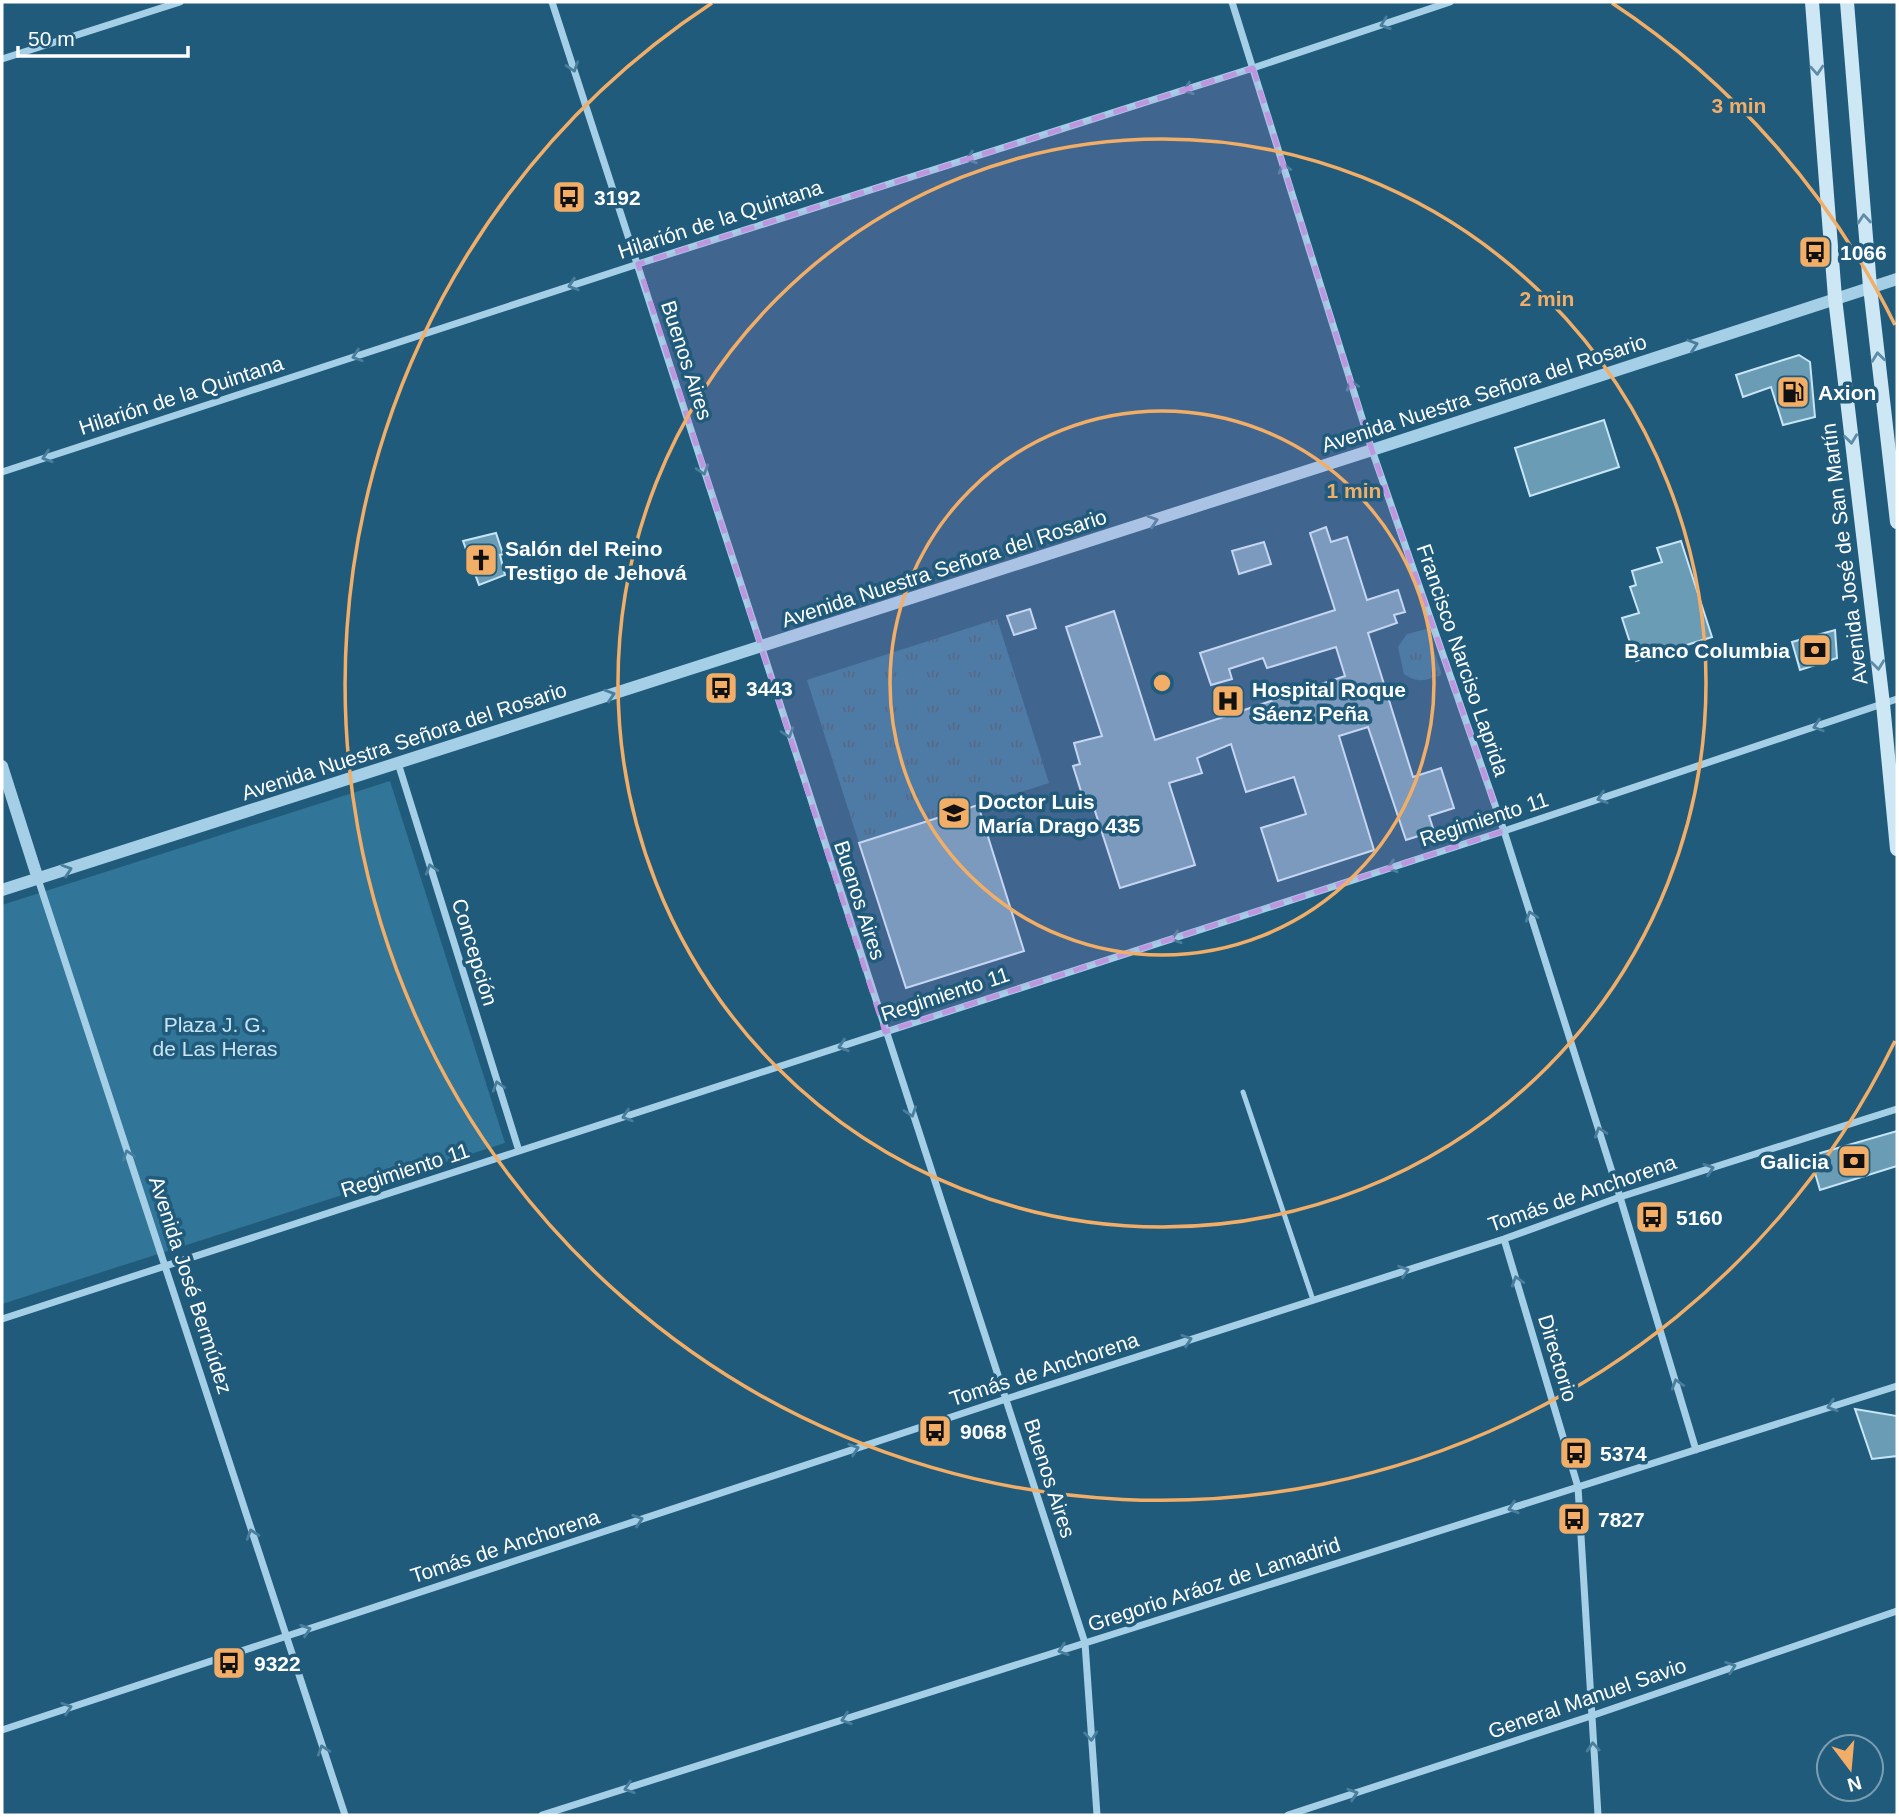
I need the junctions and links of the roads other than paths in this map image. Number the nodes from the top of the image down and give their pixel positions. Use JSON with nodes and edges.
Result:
{"nodes":[{"id":1,"x":180,"y":2,"type":"edge"},
{"id":2,"x":552,"y":2,"type":"edge"},
{"id":3,"x":1232,"y":2,"type":"edge"},
{"id":4,"x":1450,"y":2,"type":"edge"},
{"id":5,"x":1812,"y":2,"type":"edge"},
{"id":6,"x":1847,"y":2,"type":"edge"},
{"id":7,"x":2,"y":59,"type":"edge"},
{"id":8,"x":1253,"y":68,"type":"junction"},
{"id":9,"x":638,"y":264,"type":"junction"},
{"id":10,"x":1897,"y":279,"type":"edge"},
{"id":11,"x":1870,"y":287,"type":"junction"},
{"id":12,"x":1835,"y":298,"type":"junction"},
{"id":13,"x":1372,"y":450,"type":"junction"},
{"id":14,"x":2,"y":472,"type":"edge"},
{"id":15,"x":1897,"y":522,"type":"edge"},
{"id":16,"x":760,"y":647,"type":"junction"},
{"id":17,"x":1897,"y":699,"type":"edge"},
{"id":18,"x":1883,"y":704,"type":"junction"},
{"id":19,"x":398,"y":763,"type":"junction"},
{"id":20,"x":2,"y":766,"type":"edge"},
{"id":21,"x":1504,"y":831,"type":"junction"},
{"id":22,"x":1897,"y":849,"type":"edge"},
{"id":23,"x":38,"y":879,"type":"junction"},
{"id":24,"x":2,"y":890,"type":"edge"},
{"id":25,"x":885,"y":1032,"type":"junction"},
{"id":26,"x":1243,"y":1092,"type":"dead end"},
{"id":27,"x":1897,"y":1109,"type":"edge"},
{"id":28,"x":519,"y":1152,"type":"junction"},
{"id":29,"x":1620,"y":1197,"type":"junction"},
{"id":30,"x":1504,"y":1239,"type":"junction"},
{"id":31,"x":165,"y":1266,"type":"junction"},
{"id":32,"x":1313,"y":1300,"type":"junction"},
{"id":33,"x":2,"y":1319,"type":"edge"},
{"id":34,"x":1897,"y":1386,"type":"edge"},
{"id":35,"x":1006,"y":1399,"type":"junction"},
{"id":36,"x":1696,"y":1450,"type":"junction"},
{"id":37,"x":1578,"y":1487,"type":"junction"},
{"id":38,"x":1897,"y":1611,"type":"edge"},
{"id":39,"x":285,"y":1636,"type":"junction"},
{"id":40,"x":1085,"y":1643,"type":"junction"},
{"id":41,"x":1591,"y":1716,"type":"junction"},
{"id":42,"x":2,"y":1730,"type":"edge"},
{"id":43,"x":345,"y":1815,"type":"edge"},
{"id":44,"x":542,"y":1815,"type":"edge"},
{"id":45,"x":1097,"y":1815,"type":"edge"},
{"id":46,"x":1288,"y":1815,"type":"edge"},
{"id":47,"x":1598,"y":1815,"type":"edge"}],
"edges":[{"from":1,"to":7,"type":"street"},
{"from":2,"to":9,"type":"street","name":"Buenos Aires","one_way":true},
{"from":3,"to":8,"type":"street","name":"Francisco Narciso Laprida"},
{"from":4,"to":8,"type":"street","name":"Hilarión de la Quintana","one_way":true},
{"from":5,"to":12,"type":"main road","name":"Avenida José de San Martín","one_way":true},
{"from":11,"to":6,"type":"main road","one_way":true},
{"from":8,"to":9,"type":"street","name":"Hilarión de la Quintana","one_way":true},
{"from":13,"to":8,"type":"street","name":"Francisco Narciso Laprida","one_way":true},
{"from":9,"to":14,"type":"street","name":"Hilarión de la Quintana","one_way":true},
{"from":9,"to":16,"type":"street","name":"Buenos Aires","one_way":true},
{"from":10,"to":11,"type":"street","name":"Avenida Nuestra Señora del Rosario"},
{"from":11,"to":12,"type":"street","name":"Avenida Nuestra Señora del Rosario"},
{"from":15,"to":11,"type":"main road","one_way":true},
{"from":13,"to":12,"type":"street","name":"Avenida Nuestra Señora del Rosario","one_way":true},
{"from":12,"to":18,"type":"main road","name":"Avenida José de San Martín","one_way":true},
{"from":16,"to":13,"type":"street","name":"Avenida Nuestra Señora del Rosario","one_way":true},
{"from":13,"to":21,"type":"street","name":"Francisco Narciso Laprida"},
{"from":19,"to":16,"type":"street","name":"Avenida Nuestra Señora del Rosario","one_way":true},
{"from":16,"to":25,"type":"street","name":"Buenos Aires","one_way":true},
{"from":17,"to":18,"type":"street","name":"Regimiento 11"},
{"from":18,"to":21,"type":"street","name":"Regimiento 11","one_way":true},
{"from":18,"to":22,"type":"main road","name":"Avenida José de San Martín"},
{"from":23,"to":19,"type":"street","name":"Avenida Nuestra Señora del Rosario","one_way":true},
{"from":28,"to":19,"type":"street","name":"Concepción","one_way":true},
{"from":20,"to":23,"type":"street","name":"Avenida José Bermúdez"},
{"from":21,"to":25,"type":"street","name":"Regimiento 11","one_way":true},
{"from":29,"to":21,"type":"street","name":"Francisco Narciso Laprida","one_way":true},
{"from":23,"to":24,"type":"street","name":"Avenida Nuestra Señora del Rosario"},
{"from":31,"to":23,"type":"street","name":"Avenida José Bermúdez","one_way":true},
{"from":25,"to":28,"type":"street","name":"Regimiento 11","one_way":true},
{"from":25,"to":35,"type":"street","name":"Buenos Aires","one_way":true},
{"from":26,"to":32,"type":"lane"},
{"from":29,"to":27,"type":"street","name":"Tomás de Anchorena","one_way":true},
{"from":28,"to":31,"type":"street","name":"Regimiento 11"},
{"from":29,"to":30,"type":"street","name":"Tomás de Anchorena"},
{"from":36,"to":29,"type":"street","name":"Francisco Narciso Laprida","one_way":true},
{"from":32,"to":30,"type":"street","name":"Tomás de Anchorena","one_way":true},
{"from":37,"to":30,"type":"street","name":"Directorio","one_way":true},
{"from":31,"to":33,"type":"street","name":"Regimiento 11"},
{"from":39,"to":31,"type":"street","name":"Avenida José Bermúdez","one_way":true},
{"from":35,"to":32,"type":"street","name":"Tomás de Anchorena","one_way":true},
{"from":34,"to":36,"type":"street","name":"Gregorio Aráoz de Lamadrid","one_way":true},
{"from":39,"to":35,"type":"street","name":"Tomás de Anchorena","one_way":true},
{"from":35,"to":40,"type":"street","name":"Buenos Aires"},
{"from":36,"to":37,"type":"street","name":"Gregorio Aráoz de Lamadrid"},
{"from":37,"to":40,"type":"street","name":"Gregorio Aráoz de Lamadrid","one_way":true},
{"from":37,"to":41,"type":"street"},
{"from":41,"to":38,"type":"street","name":"General Manuel Savio","one_way":true},
{"from":42,"to":39,"type":"street","name":"Tomás de Anchorena","one_way":true},
{"from":43,"to":39,"type":"street","name":"Avenida José Bermúdez","one_way":true},
{"from":40,"to":44,"type":"street","name":"Gregorio Aráoz de Lamadrid","one_way":true},
{"from":40,"to":45,"type":"street","name":"Buenos Aires","one_way":true},
{"from":46,"to":41,"type":"street","name":"General Manuel Savio","one_way":true},
{"from":47,"to":41,"type":"street","one_way":true}]}
